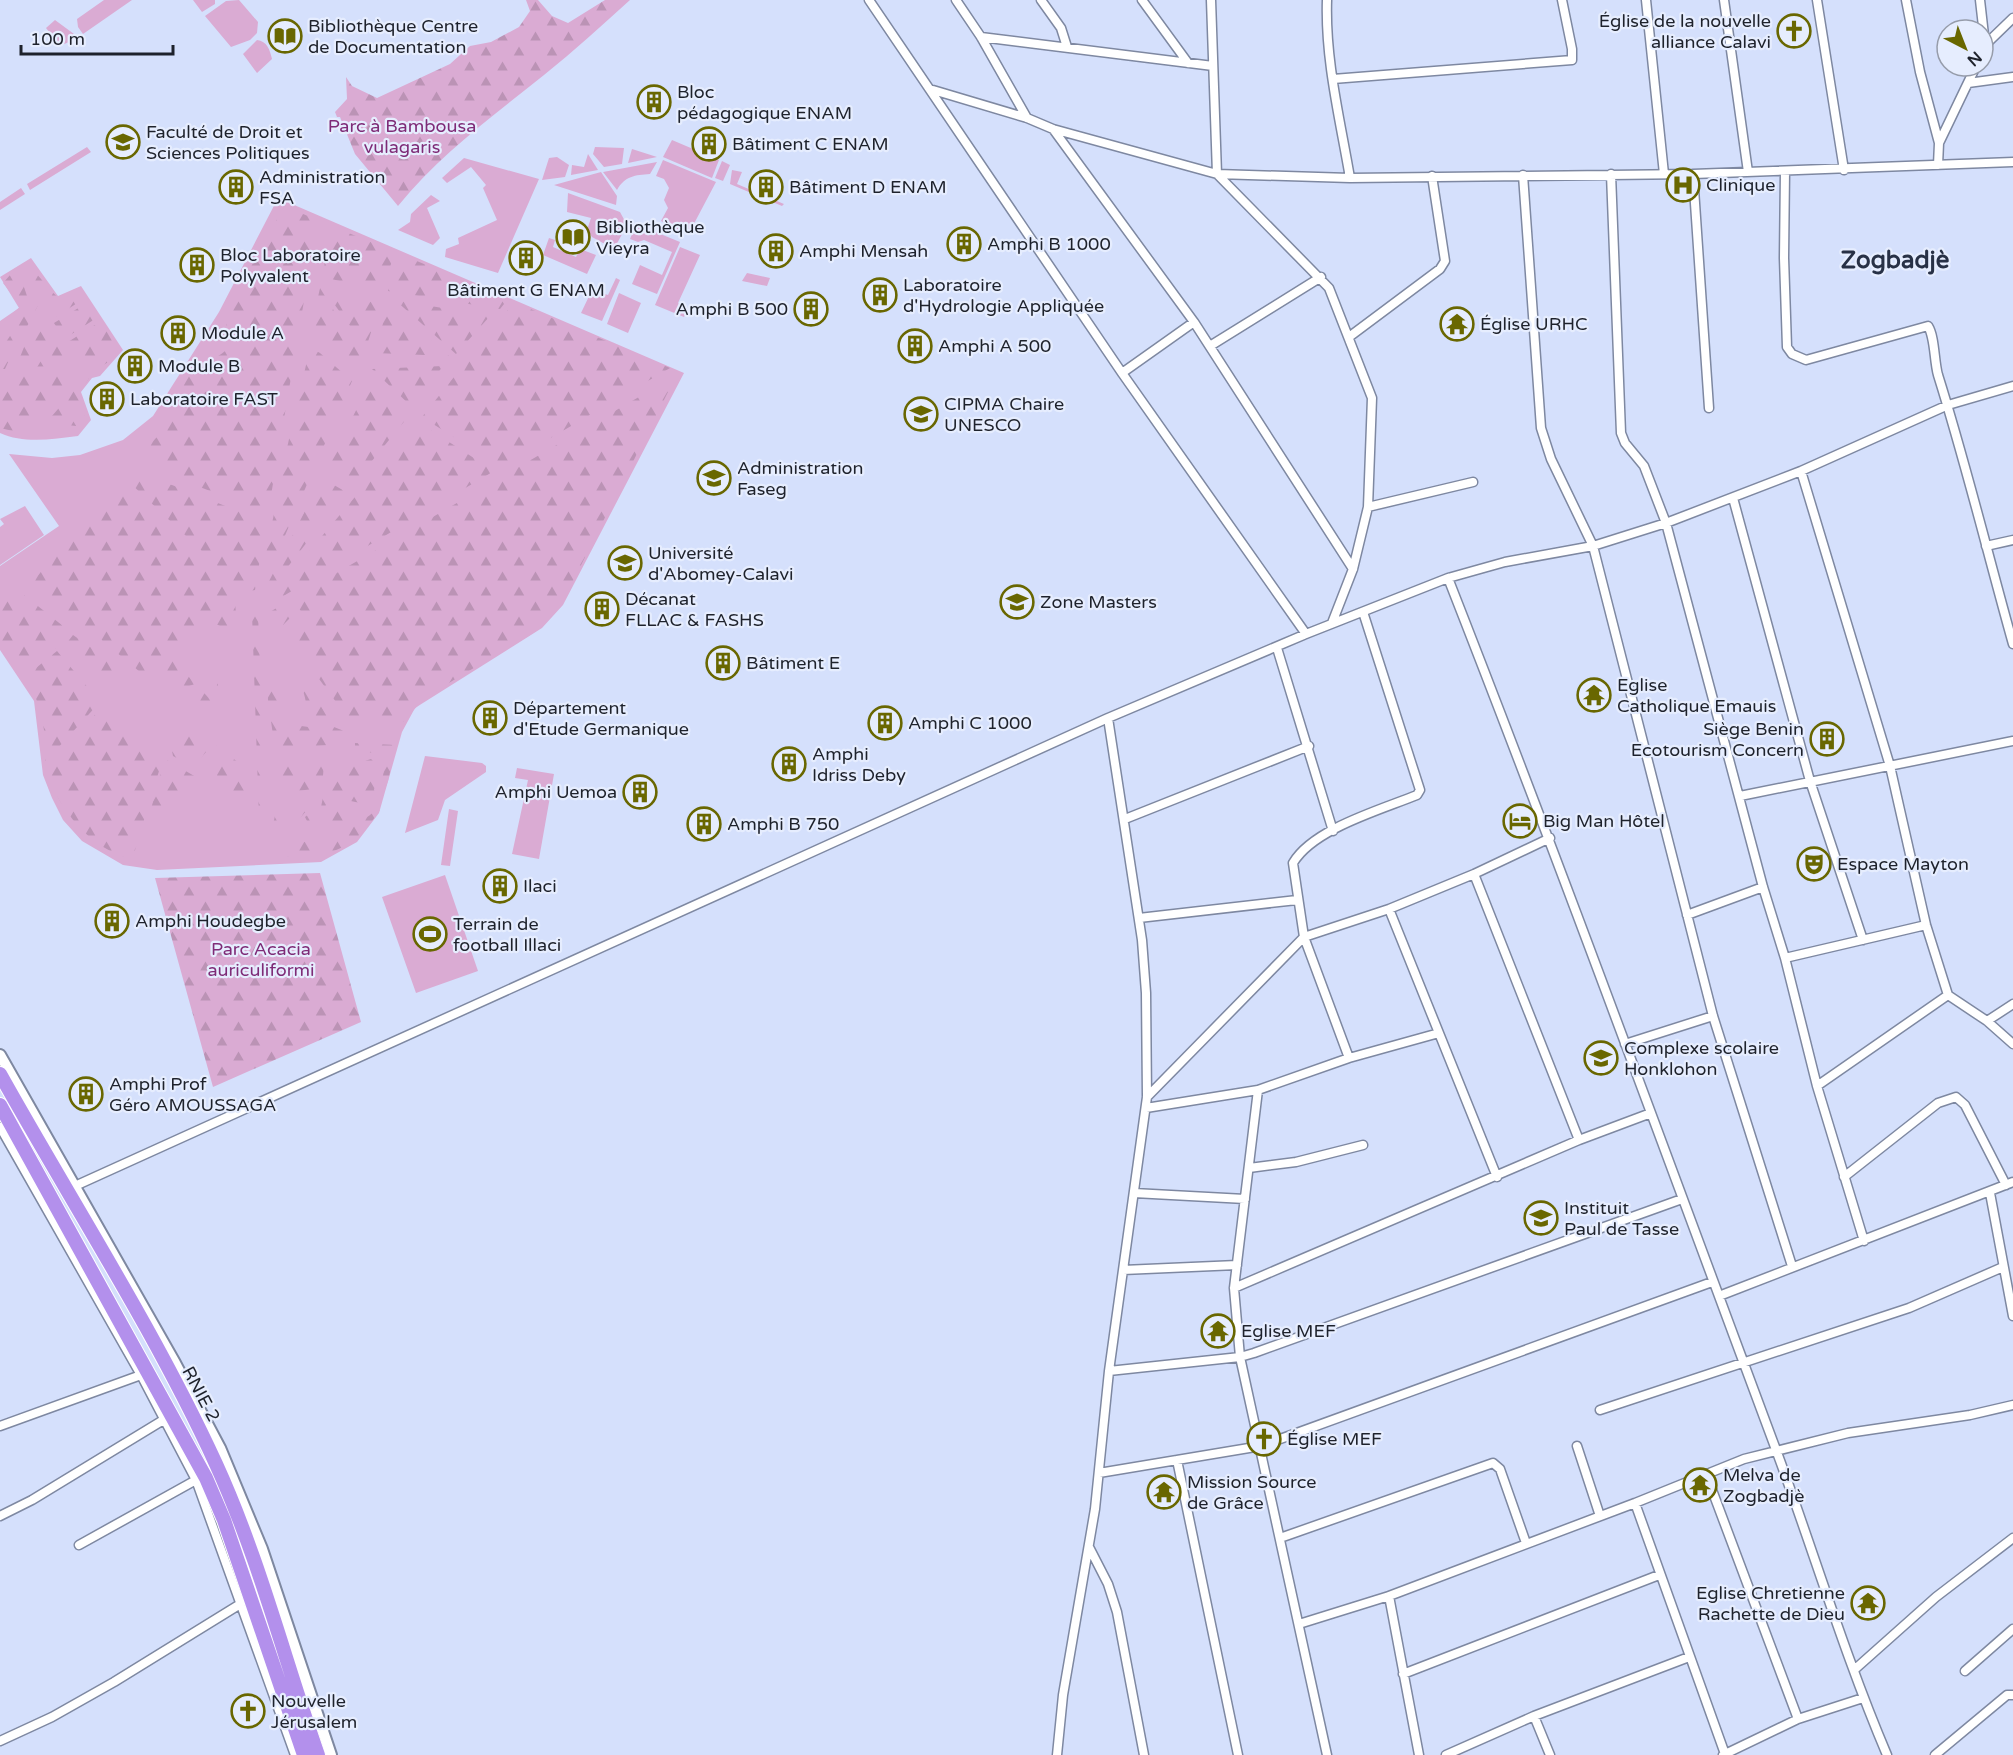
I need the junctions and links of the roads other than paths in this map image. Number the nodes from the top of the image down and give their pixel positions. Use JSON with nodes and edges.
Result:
{"nodes":[{"id":1,"x":869,"y":0,"type":"edge"},
{"id":2,"x":956,"y":0,"type":"edge"},
{"id":3,"x":1041,"y":0,"type":"edge"},
{"id":4,"x":1142,"y":0,"type":"edge"},
{"id":5,"x":1211,"y":0,"type":"edge"},
{"id":6,"x":1327,"y":0,"type":"edge"},
{"id":7,"x":1562,"y":0,"type":"edge"},
{"id":8,"x":1646,"y":0,"type":"edge"},
{"id":9,"x":1724,"y":0,"type":"edge"},
{"id":10,"x":1817,"y":0,"type":"edge"},
{"id":11,"x":1906,"y":0,"type":"edge"},
{"id":12,"x":1980,"y":0,"type":"edge"},
{"id":13,"x":1982,"y":18,"type":"edge"},
{"id":14,"x":2013,"y":18,"type":"edge"},
{"id":15,"x":1995,"y":36,"type":"edge"},
{"id":16,"x":981,"y":38,"type":"junction"},
{"id":17,"x":1067,"y":47,"type":"junction"},
{"id":18,"x":1188,"y":63,"type":"junction"},
{"id":19,"x":1213,"y":66,"type":"junction"},
{"id":20,"x":2013,"y":77,"type":"edge"},
{"id":21,"x":1970,"y":78,"type":"edge"},
{"id":22,"x":1333,"y":79,"type":"junction"},
{"id":23,"x":1968,"y":82,"type":"junction"},
{"id":24,"x":933,"y":90,"type":"junction"},
{"id":25,"x":1027,"y":118,"type":"junction"},
{"id":26,"x":1053,"y":129,"type":"junction"},
{"id":27,"x":1939,"y":143,"type":"junction"},
{"id":28,"x":2013,"y":162,"type":"edge"},
{"id":29,"x":1938,"y":165,"type":"junction"},
{"id":30,"x":1844,"y":170,"type":"junction"},
{"id":31,"x":1785,"y":171,"type":"junction"},
{"id":32,"x":1748,"y":172,"type":"junction"},
{"id":33,"x":1217,"y":174,"type":"junction"},
{"id":34,"x":1611,"y":174,"type":"junction"},
{"id":35,"x":1664,"y":174,"type":"junction"},
{"id":36,"x":1694,"y":174,"type":"junction"},
{"id":37,"x":1523,"y":175,"type":"junction"},
{"id":38,"x":1432,"y":176,"type":"junction"},
{"id":39,"x":1350,"y":178,"type":"junction"},
{"id":40,"x":1321,"y":277,"type":"junction"},
{"id":41,"x":1194,"y":322,"type":"junction"},
{"id":42,"x":1349,"y":337,"type":"junction"},
{"id":43,"x":1210,"y":346,"type":"junction"},
{"id":44,"x":1122,"y":373,"type":"junction"},
{"id":45,"x":2013,"y":386,"type":"edge"},
{"id":46,"x":1948,"y":405,"type":"junction"},
{"id":47,"x":1708,"y":408,"type":"dead end"},
{"id":48,"x":1801,"y":471,"type":"junction"},
{"id":49,"x":1473,"y":482,"type":"dead end"},
{"id":50,"x":1733,"y":498,"type":"junction"},
{"id":51,"x":1368,"y":507,"type":"junction"},
{"id":52,"x":1666,"y":523,"type":"junction"},
{"id":53,"x":2013,"y":540,"type":"edge"},
{"id":54,"x":1593,"y":546,"type":"junction"},
{"id":55,"x":1986,"y":546,"type":"junction"},
{"id":56,"x":1353,"y":569,"type":"junction"},
{"id":57,"x":1448,"y":578,"type":"junction"},
{"id":58,"x":1364,"y":612,"type":"junction"},
{"id":59,"x":1332,"y":623,"type":"junction"},
{"id":60,"x":1306,"y":634,"type":"junction"},
{"id":61,"x":2013,"y":644,"type":"edge"},
{"id":62,"x":1277,"y":648,"type":"junction"},
{"id":63,"x":1108,"y":718,"type":"junction"},
{"id":64,"x":2013,"y":741,"type":"edge"},
{"id":65,"x":1309,"y":746,"type":"junction"},
{"id":66,"x":1890,"y":766,"type":"junction"},
{"id":67,"x":1810,"y":781,"type":"junction"},
{"id":68,"x":1740,"y":796,"type":"junction"},
{"id":69,"x":1125,"y":819,"type":"junction"},
{"id":70,"x":1333,"y":831,"type":"junction"},
{"id":71,"x":1550,"y":838,"type":"junction"},
{"id":72,"x":1474,"y":874,"type":"junction"},
{"id":73,"x":1763,"y":887,"type":"junction"},
{"id":74,"x":1297,"y":900,"type":"junction"},
{"id":75,"x":1389,"y":909,"type":"junction"},
{"id":76,"x":1687,"y":915,"type":"junction"},
{"id":77,"x":1139,"y":918,"type":"junction"},
{"id":78,"x":1926,"y":925,"type":"junction"},
{"id":79,"x":1304,"y":937,"type":"junction"},
{"id":80,"x":1863,"y":940,"type":"junction"},
{"id":81,"x":1785,"y":958,"type":"junction"},
{"id":82,"x":1948,"y":995,"type":"junction"},
{"id":83,"x":2013,"y":1004,"type":"edge"},
{"id":84,"x":1713,"y":1016,"type":"junction"},
{"id":85,"x":1987,"y":1022,"type":"junction"},
{"id":86,"x":1439,"y":1033,"type":"junction"},
{"id":87,"x":1625,"y":1044,"type":"junction"},
{"id":88,"x":2013,"y":1044,"type":"edge"},
{"id":89,"x":0,"y":1055,"type":"edge"},
{"id":90,"x":1349,"y":1058,"type":"junction"},
{"id":91,"x":0,"y":1074,"type":"edge"},
{"id":92,"x":1817,"y":1086,"type":"junction"},
{"id":93,"x":1258,"y":1090,"type":"junction"},
{"id":94,"x":1147,"y":1097,"type":"junction"},
{"id":95,"x":0,"y":1105,"type":"edge"},
{"id":96,"x":1146,"y":1108,"type":"junction"},
{"id":97,"x":1651,"y":1113,"type":"junction"},
{"id":98,"x":0,"y":1127,"type":"edge"},
{"id":99,"x":1579,"y":1140,"type":"junction"},
{"id":100,"x":1363,"y":1145,"type":"dead end"},
{"id":101,"x":1249,"y":1168,"type":"junction"},
{"id":102,"x":1497,"y":1177,"type":"junction"},
{"id":103,"x":1844,"y":1178,"type":"junction"},
{"id":104,"x":2010,"y":1184,"type":"edge"},
{"id":105,"x":75,"y":1186,"type":"junction"},
{"id":106,"x":1134,"y":1193,"type":"junction"},
{"id":107,"x":1990,"y":1193,"type":"junction"},
{"id":108,"x":1245,"y":1199,"type":"junction"},
{"id":109,"x":1682,"y":1199,"type":"junction"},
{"id":110,"x":1864,"y":1241,"type":"junction"},
{"id":111,"x":1237,"y":1265,"type":"junction"},
{"id":112,"x":1791,"y":1266,"type":"junction"},
{"id":113,"x":2003,"y":1267,"type":"junction"},
{"id":114,"x":1124,"y":1270,"type":"junction"},
{"id":115,"x":1712,"y":1282,"type":"junction"},
{"id":116,"x":1234,"y":1288,"type":"junction"},
{"id":117,"x":1719,"y":1296,"type":"junction"},
{"id":118,"x":2013,"y":1316,"type":"edge"},
{"id":119,"x":1240,"y":1357,"type":"junction"},
{"id":120,"x":1742,"y":1362,"type":"junction"},
{"id":121,"x":1109,"y":1371,"type":"junction"},
{"id":122,"x":141,"y":1375,"type":"junction"},
{"id":123,"x":2013,"y":1405,"type":"edge"},
{"id":124,"x":1600,"y":1410,"type":"dead end"},
{"id":125,"x":165,"y":1419,"type":"junction"},
{"id":126,"x":0,"y":1426,"type":"edge"},
{"id":127,"x":1261,"y":1446,"type":"junction"},
{"id":128,"x":1577,"y":1446,"type":"dead end"},
{"id":129,"x":1776,"y":1450,"type":"junction"},
{"id":130,"x":1177,"y":1460,"type":"junction"},
{"id":131,"x":1099,"y":1473,"type":"junction"},
{"id":132,"x":1706,"y":1474,"type":"junction"},
{"id":133,"x":196,"y":1480,"type":"junction"},
{"id":134,"x":1635,"y":1503,"type":"junction"},
{"id":135,"x":0,"y":1516,"type":"edge"},
{"id":136,"x":1600,"y":1516,"type":"junction"},
{"id":137,"x":1280,"y":1538,"type":"junction"},
{"id":138,"x":2013,"y":1538,"type":"edge"},
{"id":139,"x":1526,"y":1544,"type":"junction"},
{"id":140,"x":79,"y":1545,"type":"dead end"},
{"id":141,"x":1089,"y":1546,"type":"junction"},
{"id":142,"x":1659,"y":1575,"type":"junction"},
{"id":143,"x":1389,"y":1596,"type":"junction"},
{"id":144,"x":242,"y":1602,"type":"junction"},
{"id":145,"x":1299,"y":1624,"type":"junction"},
{"id":146,"x":2013,"y":1629,"type":"edge"},
{"id":147,"x":1689,"y":1657,"type":"junction"},
{"id":148,"x":1854,"y":1671,"type":"junction"},
{"id":149,"x":1965,"y":1671,"type":"dead end"},
{"id":150,"x":1403,"y":1674,"type":"junction"},
{"id":151,"x":2013,"y":1695,"type":"edge"},
{"id":152,"x":1863,"y":1698,"type":"junction"},
{"id":153,"x":1534,"y":1716,"type":"junction"},
{"id":154,"x":1798,"y":1719,"type":"junction"},
{"id":155,"x":0,"y":1741,"type":"edge"},
{"id":156,"x":1724,"y":1754,"type":"edge"},
{"id":157,"x":295,"y":1755,"type":"edge"},
{"id":158,"x":304,"y":1755,"type":"edge"},
{"id":159,"x":318,"y":1755,"type":"edge"},
{"id":160,"x":331,"y":1755,"type":"edge"},
{"id":161,"x":1057,"y":1755,"type":"edge"},
{"id":162,"x":1144,"y":1755,"type":"edge"},
{"id":163,"x":1238,"y":1755,"type":"edge"},
{"id":164,"x":1327,"y":1755,"type":"edge"},
{"id":165,"x":1419,"y":1755,"type":"edge"},
{"id":166,"x":1448,"y":1755,"type":"edge"},
{"id":167,"x":1550,"y":1755,"type":"edge"},
{"id":168,"x":1887,"y":1755,"type":"edge"},
{"id":169,"x":1935,"y":1755,"type":"edge"}],
"edges":[{"from":1,"to":24,"type":"street"},
{"from":2,"to":16,"type":"street"},
{"from":3,"to":17,"type":"street"},
{"from":4,"to":18,"type":"street"},
{"from":5,"to":19,"type":"street"},
{"from":6,"to":22,"type":"street"},
{"from":7,"to":22,"type":"street"},
{"from":8,"to":35,"type":"street"},
{"from":9,"to":32,"type":"street"},
{"from":10,"to":30,"type":"street"},
{"from":11,"to":27,"type":"street"},
{"from":12,"to":13,"type":"street"},
{"from":14,"to":15,"type":"street"},
{"from":16,"to":17,"type":"street"},
{"from":16,"to":25,"type":"street"},
{"from":17,"to":18,"type":"street"},
{"from":18,"to":19,"type":"street"},
{"from":19,"to":33,"type":"street"},
{"from":20,"to":23,"type":"street"},
{"from":21,"to":23,"type":"street"},
{"from":22,"to":39,"type":"street"},
{"from":23,"to":27,"type":"street"},
{"from":24,"to":25,"type":"street"},
{"from":24,"to":44,"type":"street"},
{"from":25,"to":26,"type":"street"},
{"from":26,"to":33,"type":"street"},
{"from":26,"to":41,"type":"street"},
{"from":27,"to":29,"type":"street"},
{"from":28,"to":29,"type":"street"},
{"from":29,"to":30,"type":"street"},
{"from":30,"to":31,"type":"street"},
{"from":31,"to":32,"type":"street"},
{"from":31,"to":46,"type":"street"},
{"from":32,"to":36,"type":"street"},
{"from":33,"to":39,"type":"street"},
{"from":33,"to":40,"type":"street"},
{"from":34,"to":35,"type":"street"},
{"from":34,"to":37,"type":"street"},
{"from":34,"to":52,"type":"street"},
{"from":35,"to":36,"type":"street"},
{"from":36,"to":47,"type":"street"},
{"from":37,"to":38,"type":"street"},
{"from":37,"to":54,"type":"street"},
{"from":38,"to":39,"type":"street"},
{"from":38,"to":42,"type":"street"},
{"from":40,"to":42,"type":"street"},
{"from":40,"to":43,"type":"street"},
{"from":41,"to":43,"type":"street"},
{"from":41,"to":44,"type":"street"},
{"from":42,"to":51,"type":"street"},
{"from":43,"to":56,"type":"street"},
{"from":44,"to":60,"type":"street"},
{"from":45,"to":46,"type":"street"},
{"from":46,"to":48,"type":"street"},
{"from":46,"to":55,"type":"street"},
{"from":48,"to":50,"type":"street"},
{"from":48,"to":66,"type":"street"},
{"from":49,"to":51,"type":"street"},
{"from":50,"to":52,"type":"street"},
{"from":50,"to":67,"type":"street"},
{"from":51,"to":56,"type":"street"},
{"from":52,"to":54,"type":"street"},
{"from":52,"to":68,"type":"street"},
{"from":53,"to":55,"type":"street"},
{"from":54,"to":57,"type":"street"},
{"from":54,"to":76,"type":"street"},
{"from":55,"to":61,"type":"street"},
{"from":56,"to":59,"type":"street"},
{"from":57,"to":58,"type":"street"},
{"from":57,"to":71,"type":"street"},
{"from":58,"to":59,"type":"street"},
{"from":58,"to":70,"type":"street"},
{"from":59,"to":60,"type":"street"},
{"from":60,"to":62,"type":"street"},
{"from":62,"to":63,"type":"street"},
{"from":62,"to":65,"type":"street"},
{"from":63,"to":69,"type":"street"},
{"from":63,"to":105,"type":"street"},
{"from":64,"to":66,"type":"street"},
{"from":65,"to":69,"type":"street"},
{"from":65,"to":70,"type":"street"},
{"from":66,"to":67,"type":"street"},
{"from":66,"to":78,"type":"street"},
{"from":67,"to":68,"type":"street"},
{"from":67,"to":80,"type":"street"},
{"from":68,"to":73,"type":"street"},
{"from":69,"to":77,"type":"street"},
{"from":70,"to":74,"type":"street"},
{"from":71,"to":72,"type":"street"},
{"from":71,"to":87,"type":"street"},
{"from":72,"to":75,"type":"street"},
{"from":72,"to":99,"type":"street"},
{"from":73,"to":76,"type":"street"},
{"from":73,"to":81,"type":"street"},
{"from":74,"to":77,"type":"street"},
{"from":74,"to":79,"type":"street"},
{"from":75,"to":79,"type":"street"},
{"from":75,"to":86,"type":"street"},
{"from":76,"to":84,"type":"street"},
{"from":77,"to":94,"type":"street"},
{"from":78,"to":80,"type":"street"},
{"from":78,"to":82,"type":"street"},
{"from":79,"to":90,"type":"street"},
{"from":79,"to":94,"type":"street"},
{"from":80,"to":81,"type":"street"},
{"from":81,"to":92,"type":"street"},
{"from":82,"to":85,"type":"street"},
{"from":82,"to":92,"type":"street"},
{"from":83,"to":85,"type":"street"},
{"from":84,"to":87,"type":"street"},
{"from":84,"to":112,"type":"street"},
{"from":85,"to":88,"type":"street"},
{"from":86,"to":90,"type":"street"},
{"from":86,"to":102,"type":"street"},
{"from":87,"to":97,"type":"street"},
{"from":89,"to":105,"type":"street"},
{"from":90,"to":93,"type":"street"},
{"from":91,"to":159,"type":"highway","name":"RNIE 2","number":"RNIE 2"},
{"from":92,"to":103,"type":"street"},
{"from":93,"to":96,"type":"street"},
{"from":93,"to":101,"type":"street"},
{"from":94,"to":96,"type":"street"},
{"from":95,"to":158,"type":"highway","name":"RNIE 2","number":"RNIE 2"},
{"from":96,"to":106,"type":"street"},
{"from":97,"to":99,"type":"street"},
{"from":97,"to":109,"type":"street"},
{"from":98,"to":122,"type":"street"},
{"from":99,"to":102,"type":"street"},
{"from":100,"to":101,"type":"street"},
{"from":101,"to":108,"type":"street"},
{"from":102,"to":116,"type":"street"},
{"from":103,"to":104,"type":"street"},
{"from":103,"to":110,"type":"street"},
{"from":104,"to":107,"type":"street"},
{"from":105,"to":160,"type":"street"},
{"from":106,"to":108,"type":"street"},
{"from":106,"to":114,"type":"street"},
{"from":107,"to":110,"type":"street"},
{"from":107,"to":113,"type":"street"},
{"from":108,"to":111,"type":"street"},
{"from":109,"to":115,"type":"street"},
{"from":109,"to":119,"type":"street"},
{"from":110,"to":112,"type":"street"},
{"from":111,"to":114,"type":"street"},
{"from":111,"to":116,"type":"street"},
{"from":112,"to":117,"type":"street"},
{"from":113,"to":118,"type":"street"},
{"from":113,"to":120,"type":"street"},
{"from":114,"to":121,"type":"street"},
{"from":115,"to":117,"type":"street"},
{"from":115,"to":127,"type":"street"},
{"from":116,"to":119,"type":"street"},
{"from":117,"to":120,"type":"street"},
{"from":119,"to":121,"type":"street"},
{"from":119,"to":127,"type":"street"},
{"from":120,"to":124,"type":"street"},
{"from":120,"to":129,"type":"street"},
{"from":121,"to":131,"type":"street"},
{"from":122,"to":125,"type":"street"},
{"from":122,"to":126,"type":"street"},
{"from":123,"to":129,"type":"street"},
{"from":125,"to":133,"type":"street"},
{"from":125,"to":135,"type":"street"},
{"from":127,"to":130,"type":"street"},
{"from":127,"to":137,"type":"street"},
{"from":128,"to":136,"type":"street"},
{"from":129,"to":132,"type":"street"},
{"from":129,"to":148,"type":"street"},
{"from":130,"to":131,"type":"street"},
{"from":130,"to":163,"type":"street"},
{"from":131,"to":141,"type":"street"},
{"from":132,"to":134,"type":"street"},
{"from":132,"to":154,"type":"street"},
{"from":133,"to":140,"type":"street"},
{"from":133,"to":144,"type":"street"},
{"from":134,"to":136,"type":"street"},
{"from":134,"to":142,"type":"street"},
{"from":136,"to":139,"type":"street"},
{"from":137,"to":139,"type":"street"},
{"from":137,"to":145,"type":"street"},
{"from":138,"to":148,"type":"street"},
{"from":139,"to":143,"type":"street"},
{"from":141,"to":161,"type":"street"},
{"from":141,"to":162,"type":"street"},
{"from":142,"to":147,"type":"street"},
{"from":142,"to":150,"type":"street"},
{"from":143,"to":145,"type":"street"},
{"from":143,"to":150,"type":"street"},
{"from":144,"to":155,"type":"street"},
{"from":144,"to":157,"type":"street"},
{"from":145,"to":164,"type":"street"},
{"from":146,"to":149,"type":"street"},
{"from":147,"to":153,"type":"street"},
{"from":147,"to":156,"type":"street"},
{"from":148,"to":152,"type":"street"},
{"from":150,"to":165,"type":"street"},
{"from":151,"to":169,"type":"street"},
{"from":152,"to":154,"type":"street"},
{"from":152,"to":168,"type":"street"},
{"from":153,"to":166,"type":"street"},
{"from":153,"to":167,"type":"street"},
{"from":154,"to":156,"type":"street"}]}
